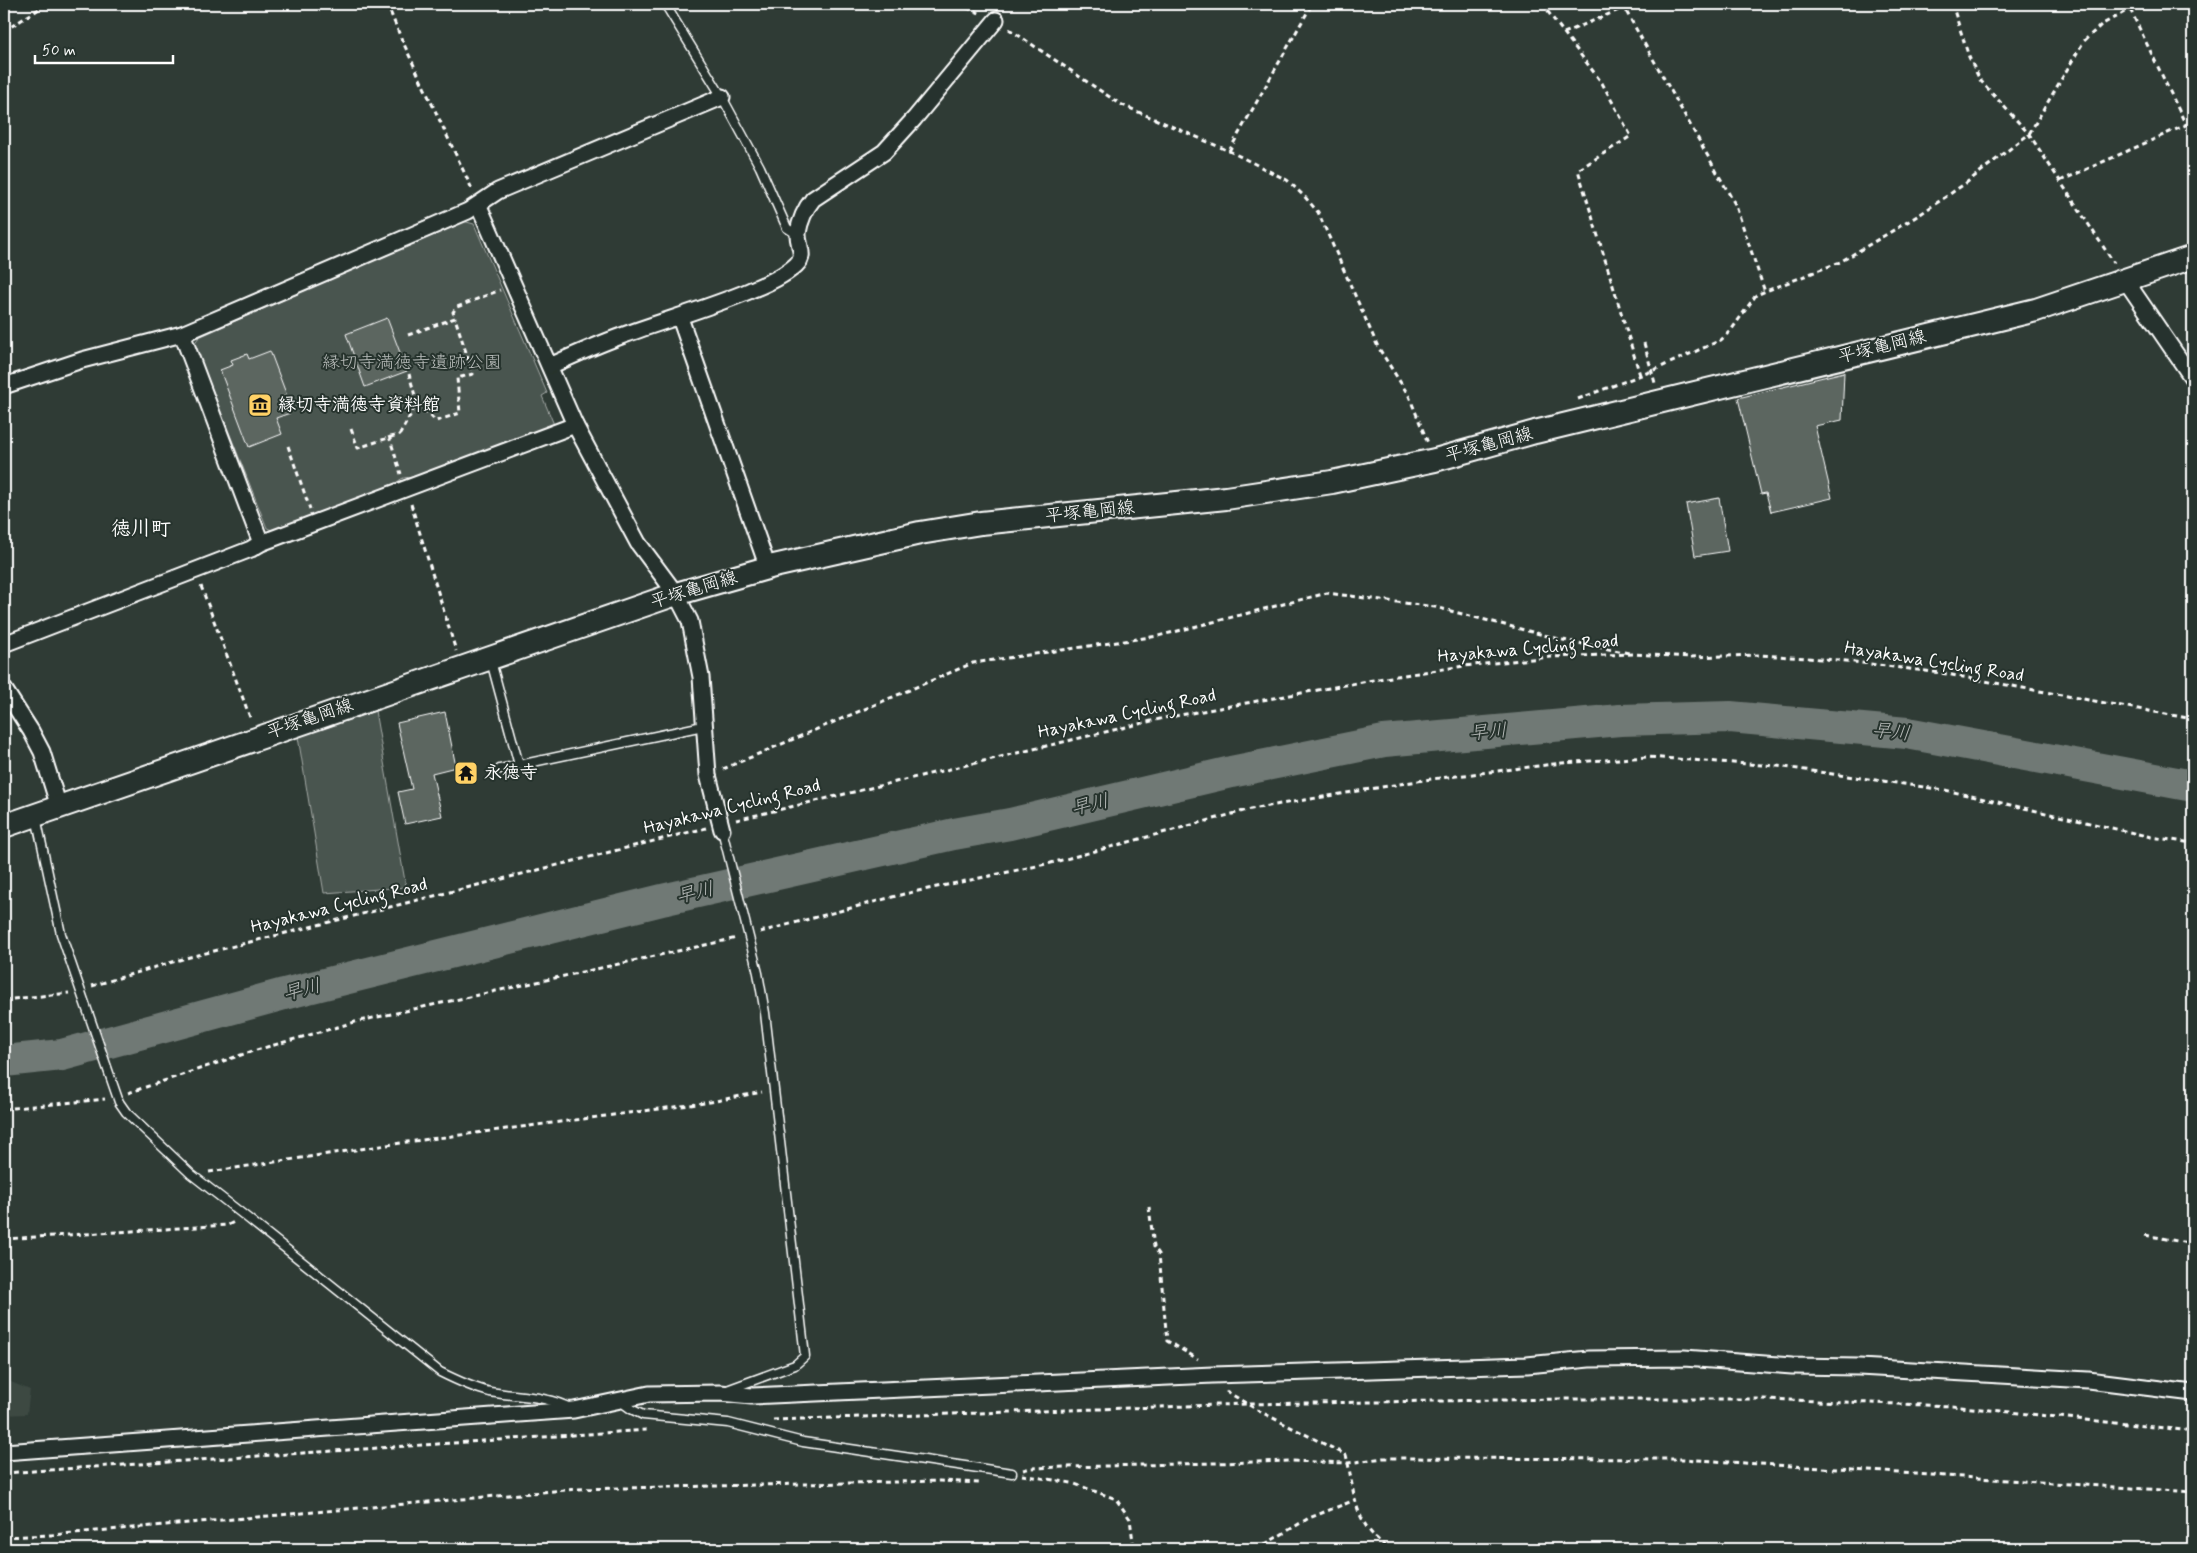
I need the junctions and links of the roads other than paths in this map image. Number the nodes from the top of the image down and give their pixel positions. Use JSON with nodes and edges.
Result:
{"nodes":[{"id":1,"x":665,"y":4,"type":"edge"},
{"id":2,"x":996,"y":20,"type":"road end"},
{"id":3,"x":722,"y":96,"type":"junction"},
{"id":4,"x":479,"y":206,"type":"junction"},
{"id":5,"x":798,"y":236,"type":"junction"},
{"id":6,"x":2193,"y":257,"type":"edge"},
{"id":7,"x":2126,"y":281,"type":"junction"},
{"id":8,"x":680,"y":318,"type":"junction"},
{"id":9,"x":182,"y":334,"type":"junction"},
{"id":10,"x":550,"y":366,"type":"junction"},
{"id":11,"x":2193,"y":379,"type":"edge"},
{"id":12,"x":4,"y":386,"type":"edge"},
{"id":13,"x":575,"y":425,"type":"junction"},
{"id":14,"x":261,"y":543,"type":"junction"},
{"id":15,"x":768,"y":568,"type":"junction"},
{"id":16,"x":676,"y":594,"type":"junction"},
{"id":17,"x":4,"y":644,"type":"edge"},
{"id":18,"x":490,"y":657,"type":"junction"},
{"id":19,"x":4,"y":689,"type":"edge"},
{"id":20,"x":703,"y":726,"type":"junction"},
{"id":21,"x":519,"y":765,"type":"junction"},
{"id":22,"x":500,"y":769,"type":"dead end"},
{"id":23,"x":59,"y":807,"type":"junction"},
{"id":24,"x":36,"y":815,"type":"junction"},
{"id":25,"x":4,"y":826,"type":"edge"},
{"id":26,"x":722,"y":827,"type":"joint"},
{"id":27,"x":720,"y":1393,"type":"junction"},
{"id":28,"x":2193,"y":1393,"type":"edge"},
{"id":29,"x":620,"y":1401,"type":"junction"},
{"id":30,"x":574,"y":1410,"type":"junction"},
{"id":31,"x":4,"y":1452,"type":"edge"},
{"id":32,"x":1012,"y":1473,"type":"road end"}],
"edges":[{"from":1,"to":3,"type":"lane"},
{"from":2,"to":5,"type":"street"},
{"from":3,"to":4,"type":"street"},
{"from":3,"to":5,"type":"lane"},
{"from":4,"to":9,"type":"street"},
{"from":4,"to":10,"type":"street"},
{"from":5,"to":8,"type":"street"},
{"from":6,"to":7,"type":"main road","name":"平塚亀岡線"},
{"from":7,"to":11,"type":"street"},
{"from":7,"to":15,"type":"main road","name":"平塚亀岡線"},
{"from":8,"to":10,"type":"street"},
{"from":8,"to":15,"type":"street"},
{"from":9,"to":12,"type":"street"},
{"from":9,"to":14,"type":"street"},
{"from":10,"to":13,"type":"street"},
{"from":13,"to":14,"type":"street"},
{"from":13,"to":16,"type":"street"},
{"from":14,"to":17,"type":"street"},
{"from":15,"to":16,"type":"main road","name":"平塚亀岡線"},
{"from":16,"to":18,"type":"main road","name":"平塚亀岡線"},
{"from":16,"to":20,"type":"street"},
{"from":18,"to":21,"type":"lane"},
{"from":18,"to":23,"type":"main road","name":"平塚亀岡線"},
{"from":19,"to":23,"type":"street"},
{"from":20,"to":21,"type":"lane"},
{"from":20,"to":26,"type":"street"},
{"from":21,"to":22,"type":"lane"},
{"from":23,"to":24,"type":"main road","name":"平塚亀岡線"},
{"from":24,"to":25,"type":"main road","name":"平塚亀岡線"},
{"from":24,"to":30,"type":"lane"},
{"from":26,"to":27,"type":"lane"},
{"from":27,"to":28,"type":"street"},
{"from":27,"to":29,"type":"street"},
{"from":29,"to":30,"type":"street"},
{"from":29,"to":32,"type":"lane"},
{"from":30,"to":31,"type":"street"}]}
